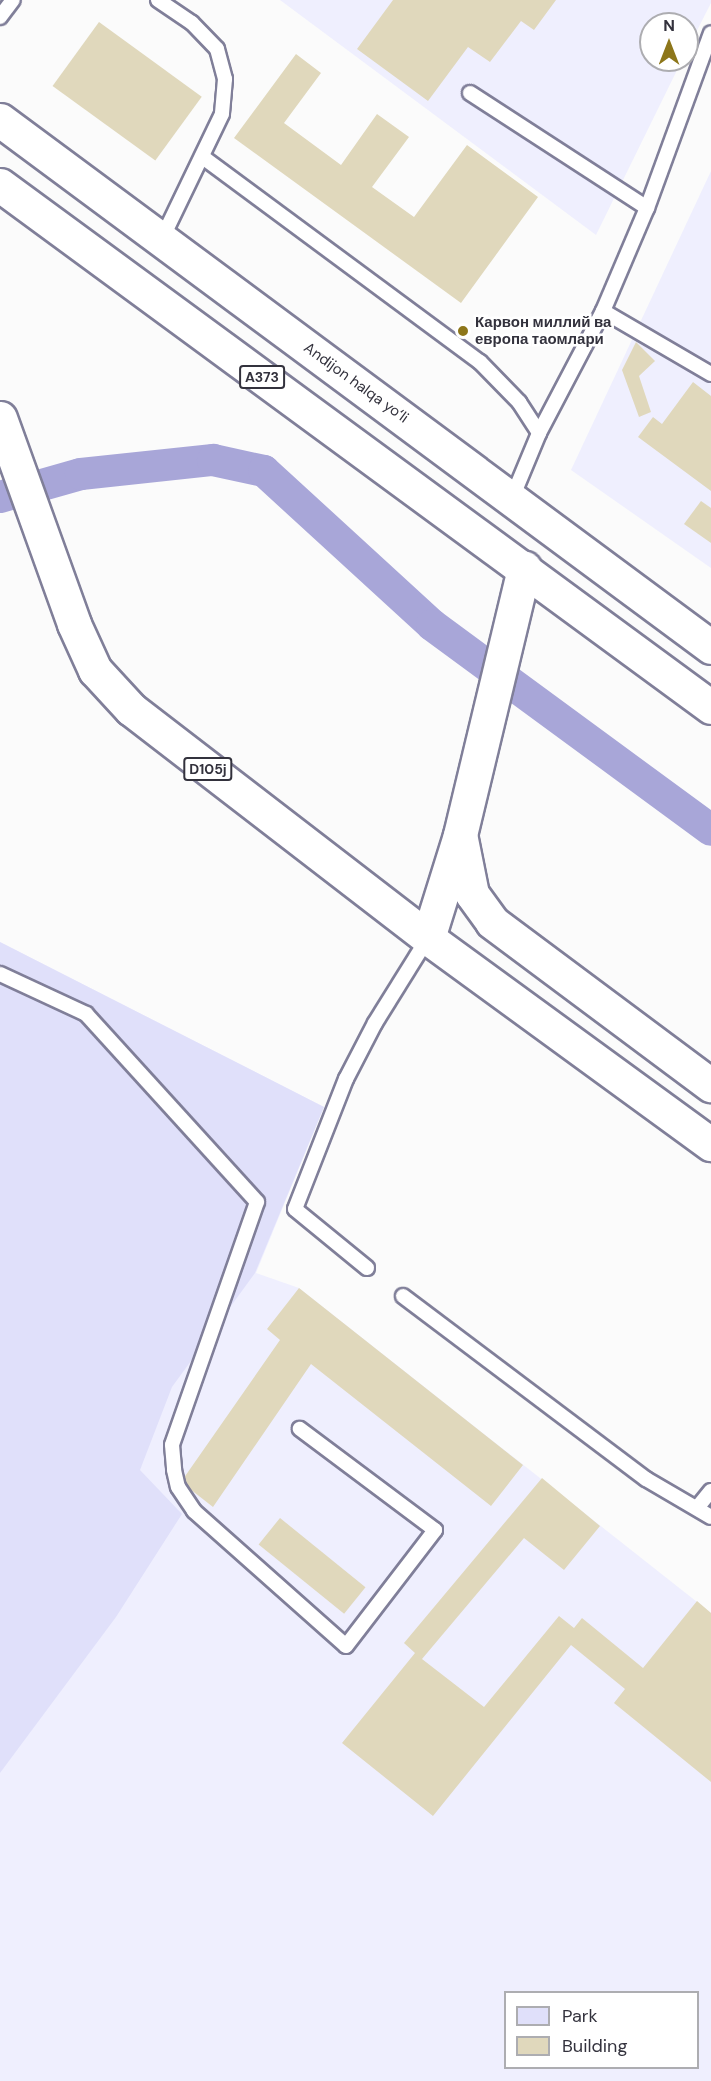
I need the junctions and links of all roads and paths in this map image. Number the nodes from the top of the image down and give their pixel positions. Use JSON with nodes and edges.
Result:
{"nodes":[{"id":1,"x":13,"y":0,"type":"edge"},
{"id":2,"x":158,"y":0,"type":"edge"},
{"id":3,"x":0,"y":17,"type":"edge"},
{"id":4,"x":711,"y":33,"type":"edge"},
{"id":5,"x":470,"y":93,"type":"dead end"},
{"id":6,"x":0,"y":120,"type":"edge"},
{"id":7,"x":204,"y":158,"type":"junction"},
{"id":8,"x":0,"y":185,"type":"edge"},
{"id":9,"x":646,"y":208,"type":"junction"},
{"id":10,"x":161,"y":241,"type":"junction"},
{"id":11,"x":603,"y":311,"type":"junction"},
{"id":12,"x":711,"y":374,"type":"edge"},
{"id":13,"x":2,"y":423,"type":"edge"},
{"id":14,"x":539,"y":433,"type":"junction"},
{"id":15,"x":512,"y":498,"type":"junction"},
{"id":16,"x":521,"y":581,"type":"junction"},
{"id":17,"x":711,"y":647,"type":"edge"},
{"id":18,"x":711,"y":706,"type":"edge"},
{"id":19,"x":460,"y":835,"type":"junction"},
{"id":20,"x":428,"y":938,"type":"junction"},
{"id":21,"x":0,"y":974,"type":"edge"},
{"id":22,"x":711,"y":1085,"type":"edge"},
{"id":23,"x":711,"y":1144,"type":"edge"},
{"id":24,"x":367,"y":1268,"type":"dead end"},
{"id":25,"x":403,"y":1296,"type":"dead end"},
{"id":26,"x":300,"y":1428,"type":"dead end"},
{"id":27,"x":711,"y":1491,"type":"edge"},
{"id":28,"x":697,"y":1508,"type":"junction"},
{"id":29,"x":711,"y":1517,"type":"edge"}],
"edges":[{"from":1,"to":3,"type":"lane"},
{"from":2,"to":7,"type":"lane"},
{"from":4,"to":9,"type":"lane"},
{"from":5,"to":9,"type":"lane"},
{"from":6,"to":10,"type":"highway","name":"Andijon halqa yo‘li"},
{"from":7,"to":10,"type":"lane"},
{"from":7,"to":14,"type":"lane"},
{"from":8,"to":16,"type":"highway","number":"A373"},
{"from":9,"to":11,"type":"lane"},
{"from":10,"to":15,"type":"highway","name":"Andijon halqa yo‘li"},
{"from":11,"to":12,"type":"lane"},
{"from":11,"to":14,"type":"lane"},
{"from":13,"to":20,"type":"highway","number":"D105j"},
{"from":14,"to":15,"type":"lane"},
{"from":15,"to":17,"type":"highway","name":"Andijon halqa yo‘li"},
{"from":16,"to":18,"type":"highway","number":"A373"},
{"from":16,"to":19,"type":"highway"},
{"from":19,"to":20,"type":"highway"},
{"from":19,"to":22,"type":"highway"},
{"from":20,"to":23,"type":"highway","number":"D105j"},
{"from":20,"to":24,"type":"lane"},
{"from":21,"to":26,"type":"lane"},
{"from":25,"to":28,"type":"lane"},
{"from":27,"to":28,"type":"lane"},
{"from":28,"to":29,"type":"lane"}]}
